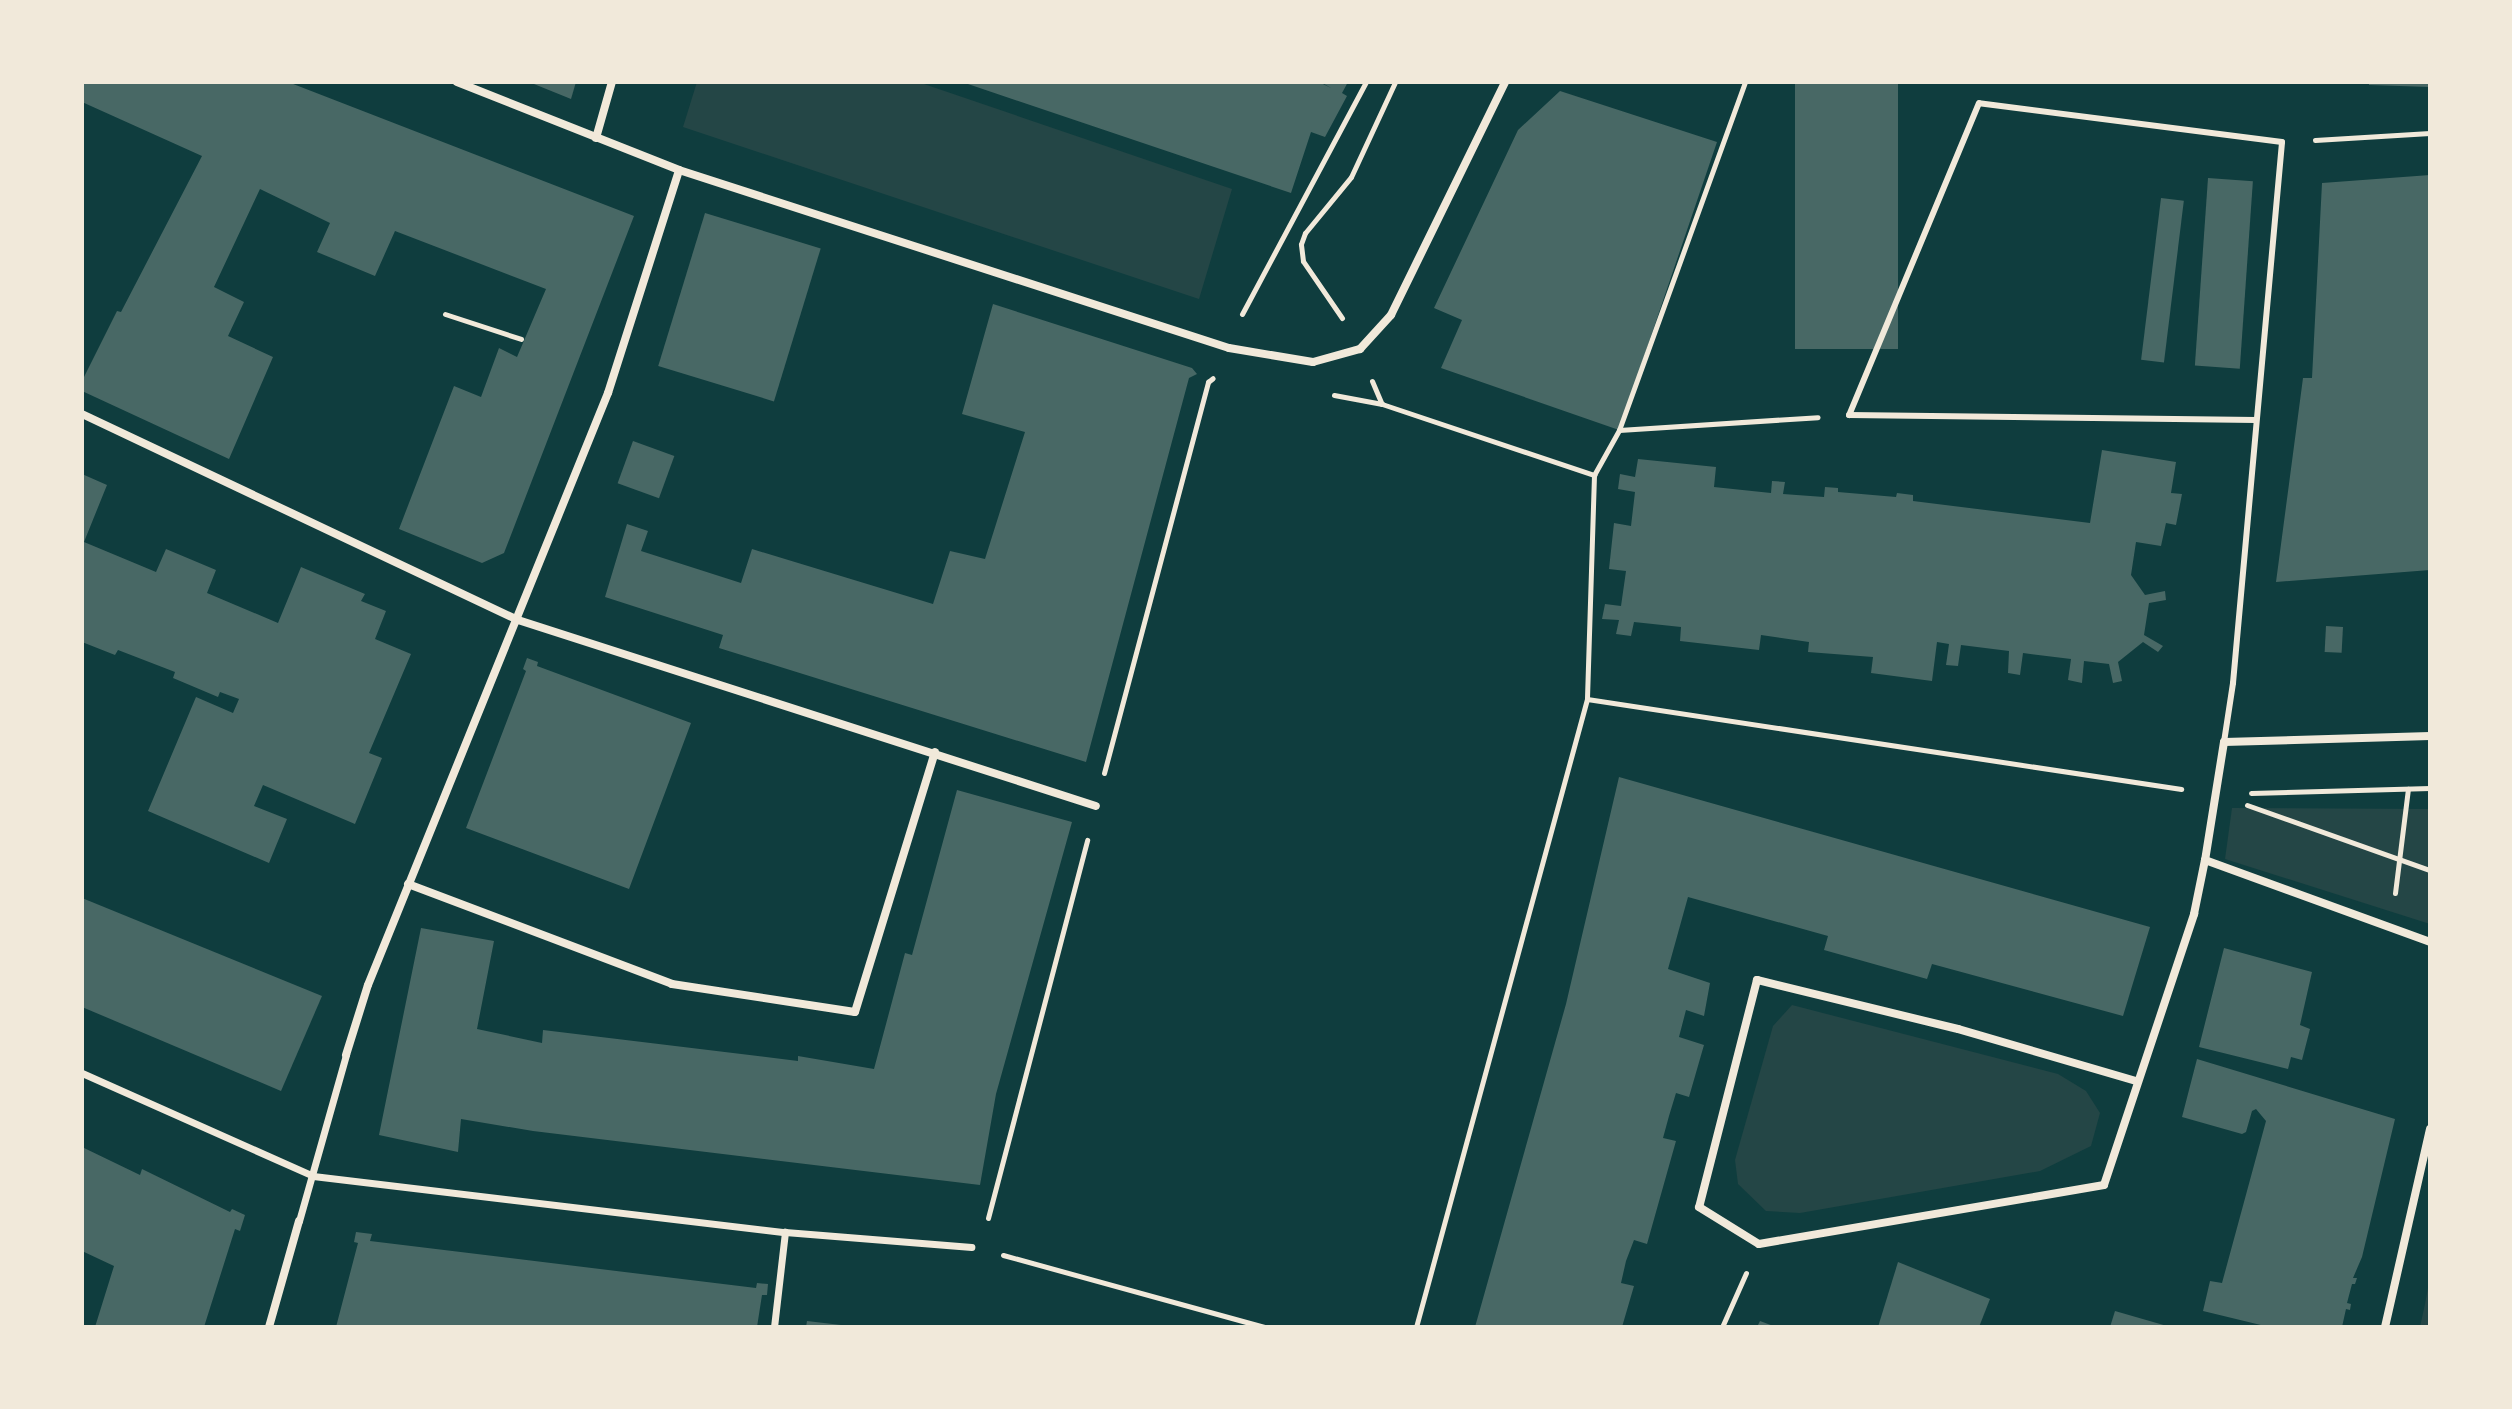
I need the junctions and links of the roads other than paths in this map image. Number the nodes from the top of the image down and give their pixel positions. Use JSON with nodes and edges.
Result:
{"nodes":[{"id":1,"x":457,"y":82,"type":"edge"},
{"id":2,"x":612,"y":82,"type":"edge"},
{"id":3,"x":1505,"y":82,"type":"edge"},
{"id":4,"x":596,"y":138,"type":"junction"},
{"id":5,"x":679,"y":170,"type":"junction"},
{"id":6,"x":82,"y":414,"type":"edge"},
{"id":7,"x":2256,"y":420,"type":"junction"},
{"id":8,"x":518,"y":620,"type":"junction"},
{"id":9,"x":2430,"y":736,"type":"edge"},
{"id":10,"x":2224,"y":742,"type":"junction"},
{"id":11,"x":935,"y":752,"type":"junction"},
{"id":12,"x":1096,"y":806,"type":"dead end"},
{"id":13,"x":2205,"y":860,"type":"junction"},
{"id":14,"x":408,"y":884,"type":"junction"},
{"id":15,"x":2430,"y":942,"type":"edge"},
{"id":16,"x":346,"y":1055,"type":"joint"},
{"id":17,"x":82,"y":1073,"type":"edge"},
{"id":18,"x":2136,"y":1081,"type":"junction"},
{"id":19,"x":2430,"y":1129,"type":"edge"},
{"id":20,"x":313,"y":1176,"type":"junction"},
{"id":21,"x":299,"y":1221,"type":"joint"},
{"id":22,"x":785,"y":1232,"type":"junction"},
{"id":23,"x":971,"y":1247,"type":"road end"},
{"id":24,"x":269,"y":1327,"type":"edge"},
{"id":25,"x":774,"y":1327,"type":"edge"},
{"id":26,"x":2385,"y":1327,"type":"edge"}],
"edges":[{"from":1,"to":4,"type":"street"},
{"from":2,"to":4,"type":"street"},
{"from":3,"to":5,"type":"street"},
{"from":4,"to":5,"type":"street"},
{"from":5,"to":8,"type":"street"},
{"from":6,"to":8,"type":"street"},
{"from":7,"to":7,"type":"lane"},
{"from":7,"to":10,"type":"lane"},
{"from":8,"to":11,"type":"street"},
{"from":8,"to":14,"type":"street"},
{"from":9,"to":10,"type":"street"},
{"from":10,"to":13,"type":"street"},
{"from":11,"to":12,"type":"street"},
{"from":11,"to":14,"type":"street"},
{"from":13,"to":15,"type":"street"},
{"from":13,"to":18,"type":"street"},
{"from":14,"to":16,"type":"street"},
{"from":16,"to":20,"type":"street"},
{"from":17,"to":20,"type":"street"},
{"from":18,"to":18,"type":"street"},
{"from":19,"to":26,"type":"street"},
{"from":20,"to":21,"type":"street"},
{"from":20,"to":22,"type":"street"},
{"from":21,"to":24,"type":"street"},
{"from":22,"to":23,"type":"street"},
{"from":22,"to":25,"type":"street"}]}
